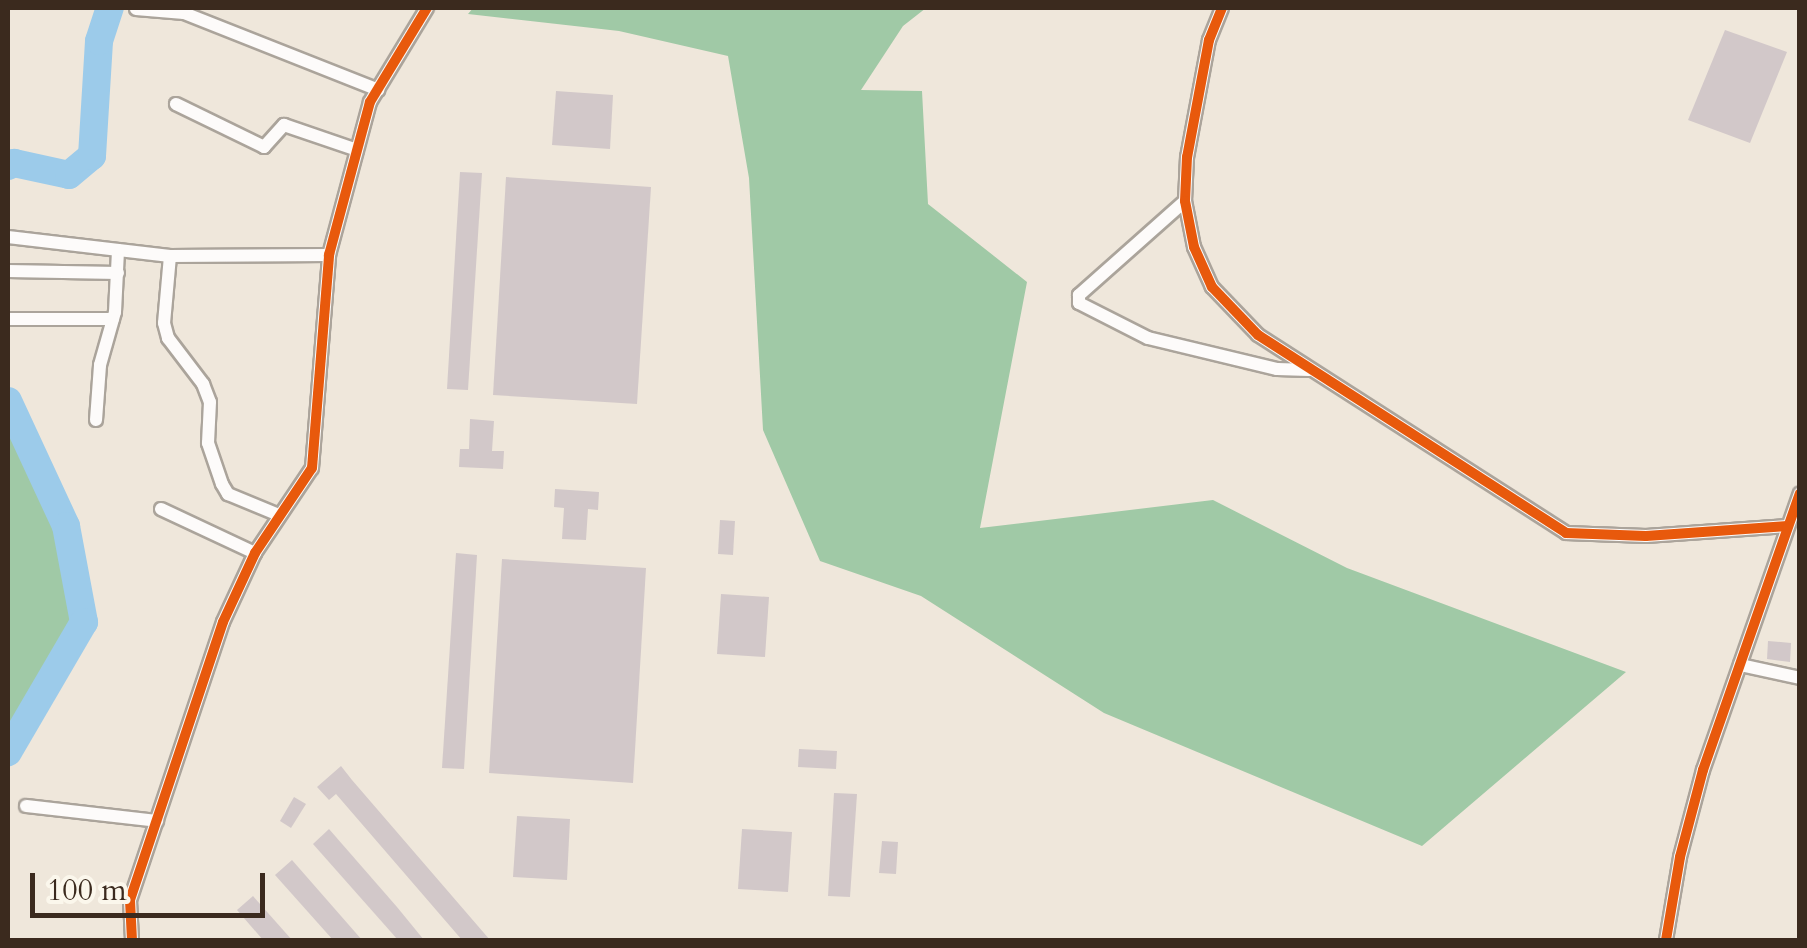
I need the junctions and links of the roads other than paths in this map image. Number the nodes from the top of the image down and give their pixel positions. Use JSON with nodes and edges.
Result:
{"nodes":[{"id":1,"x":427,"y":8,"type":"edge"},
{"id":2,"x":1222,"y":8,"type":"edge"},
{"id":3,"x":136,"y":9,"type":"edge"},
{"id":4,"x":378,"y":90,"type":"junction"},
{"id":5,"x":176,"y":104,"type":"dead end"},
{"id":6,"x":357,"y":150,"type":"junction"},
{"id":7,"x":1186,"y":201,"type":"junction"},
{"id":8,"x":8,"y":237,"type":"edge"},
{"id":9,"x":118,"y":250,"type":"junction"},
{"id":10,"x":170,"y":256,"type":"junction"},
{"id":11,"x":329,"y":256,"type":"junction"},
{"id":12,"x":8,"y":271,"type":"edge"},
{"id":13,"x":118,"y":272,"type":"junction"},
{"id":14,"x":8,"y":319,"type":"edge"},
{"id":15,"x":113,"y":319,"type":"junction"},
{"id":16,"x":1312,"y":370,"type":"junction"},
{"id":17,"x":96,"y":420,"type":"dead end"},
{"id":18,"x":1800,"y":493,"type":"edge"},
{"id":19,"x":160,"y":508,"type":"dead end"},
{"id":20,"x":279,"y":515,"type":"junction"},
{"id":21,"x":1788,"y":526,"type":"junction"},
{"id":22,"x":255,"y":553,"type":"junction"},
{"id":23,"x":1740,"y":665,"type":"junction"},
{"id":24,"x":1800,"y":678,"type":"edge"},
{"id":25,"x":26,"y":806,"type":"dead end"},
{"id":26,"x":157,"y":821,"type":"junction"},
{"id":27,"x":132,"y":940,"type":"edge"},
{"id":28,"x":1666,"y":940,"type":"edge"}],
"edges":[{"from":1,"to":4,"type":"street"},
{"from":2,"to":7,"type":"street"},
{"from":3,"to":4,"type":"street"},
{"from":4,"to":6,"type":"street"},
{"from":5,"to":6,"type":"street"},
{"from":6,"to":11,"type":"street"},
{"from":7,"to":16,"type":"street"},
{"from":7,"to":16,"type":"street"},
{"from":8,"to":9,"type":"street"},
{"from":9,"to":10,"type":"street"},
{"from":9,"to":13,"type":"street"},
{"from":10,"to":11,"type":"street"},
{"from":10,"to":20,"type":"street"},
{"from":11,"to":20,"type":"street"},
{"from":12,"to":13,"type":"street"},
{"from":13,"to":15,"type":"street"},
{"from":14,"to":15,"type":"street"},
{"from":15,"to":17,"type":"street"},
{"from":16,"to":21,"type":"street"},
{"from":18,"to":21,"type":"street"},
{"from":19,"to":22,"type":"street"},
{"from":20,"to":22,"type":"street"},
{"from":21,"to":23,"type":"street"},
{"from":22,"to":26,"type":"street"},
{"from":23,"to":24,"type":"street"},
{"from":23,"to":28,"type":"street"},
{"from":25,"to":26,"type":"street"},
{"from":26,"to":27,"type":"street"}]}
